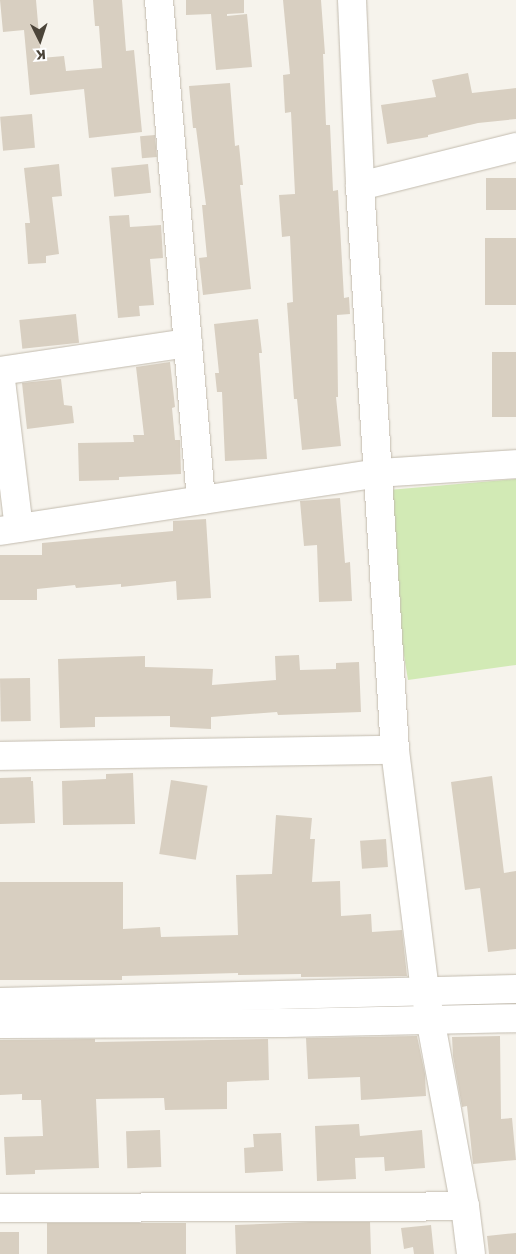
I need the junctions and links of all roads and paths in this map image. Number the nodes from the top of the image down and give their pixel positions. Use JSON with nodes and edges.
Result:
{"nodes":[{"id":1,"x":159,"y":0,"type":"edge"},
{"id":2,"x":352,"y":0,"type":"edge"},
{"id":3,"x":516,"y":147,"type":"edge"},
{"id":4,"x":360,"y":186,"type":"junction"},
{"id":5,"x":188,"y":343,"type":"junction"},
{"id":6,"x":0,"y":371,"type":"edge"},
{"id":7,"x":516,"y":464,"type":"edge"},
{"id":8,"x":378,"y":473,"type":"junction"},
{"id":9,"x":201,"y":500,"type":"junction"},
{"id":10,"x":10,"y":529,"type":"edge"},
{"id":11,"x":395,"y":750,"type":"junction"},
{"id":12,"x":0,"y":756,"type":"edge"},
{"id":13,"x":516,"y":989,"type":"edge"},
{"id":14,"x":426,"y":992,"type":"junction"},
{"id":15,"x":0,"y":1002,"type":"edge"},
{"id":16,"x":516,"y":1018,"type":"edge"},
{"id":17,"x":432,"y":1020,"type":"junction"},
{"id":18,"x":0,"y":1024,"type":"edge"},
{"id":19,"x":465,"y":1206,"type":"junction"},
{"id":20,"x":0,"y":1208,"type":"edge"},
{"id":21,"x":471,"y":1254,"type":"edge"}],
"edges":[{"from":1,"to":5,"type":"street"},
{"from":2,"to":4,"type":"street"},
{"from":3,"to":4,"type":"street"},
{"from":4,"to":8,"type":"street"},
{"from":5,"to":6,"type":"street"},
{"from":5,"to":9,"type":"street"},
{"from":6,"to":10,"type":"street"},
{"from":7,"to":8,"type":"street"},
{"from":8,"to":9,"type":"street"},
{"from":8,"to":11,"type":"street"},
{"from":9,"to":10,"type":"street"},
{"from":11,"to":12,"type":"street"},
{"from":11,"to":14,"type":"street"},
{"from":13,"to":14,"type":"street"},
{"from":14,"to":15,"type":"street"},
{"from":14,"to":17,"type":"street"},
{"from":16,"to":17,"type":"street"},
{"from":17,"to":18,"type":"street"},
{"from":17,"to":19,"type":"street"},
{"from":19,"to":20,"type":"street"},
{"from":19,"to":21,"type":"street"}]}
